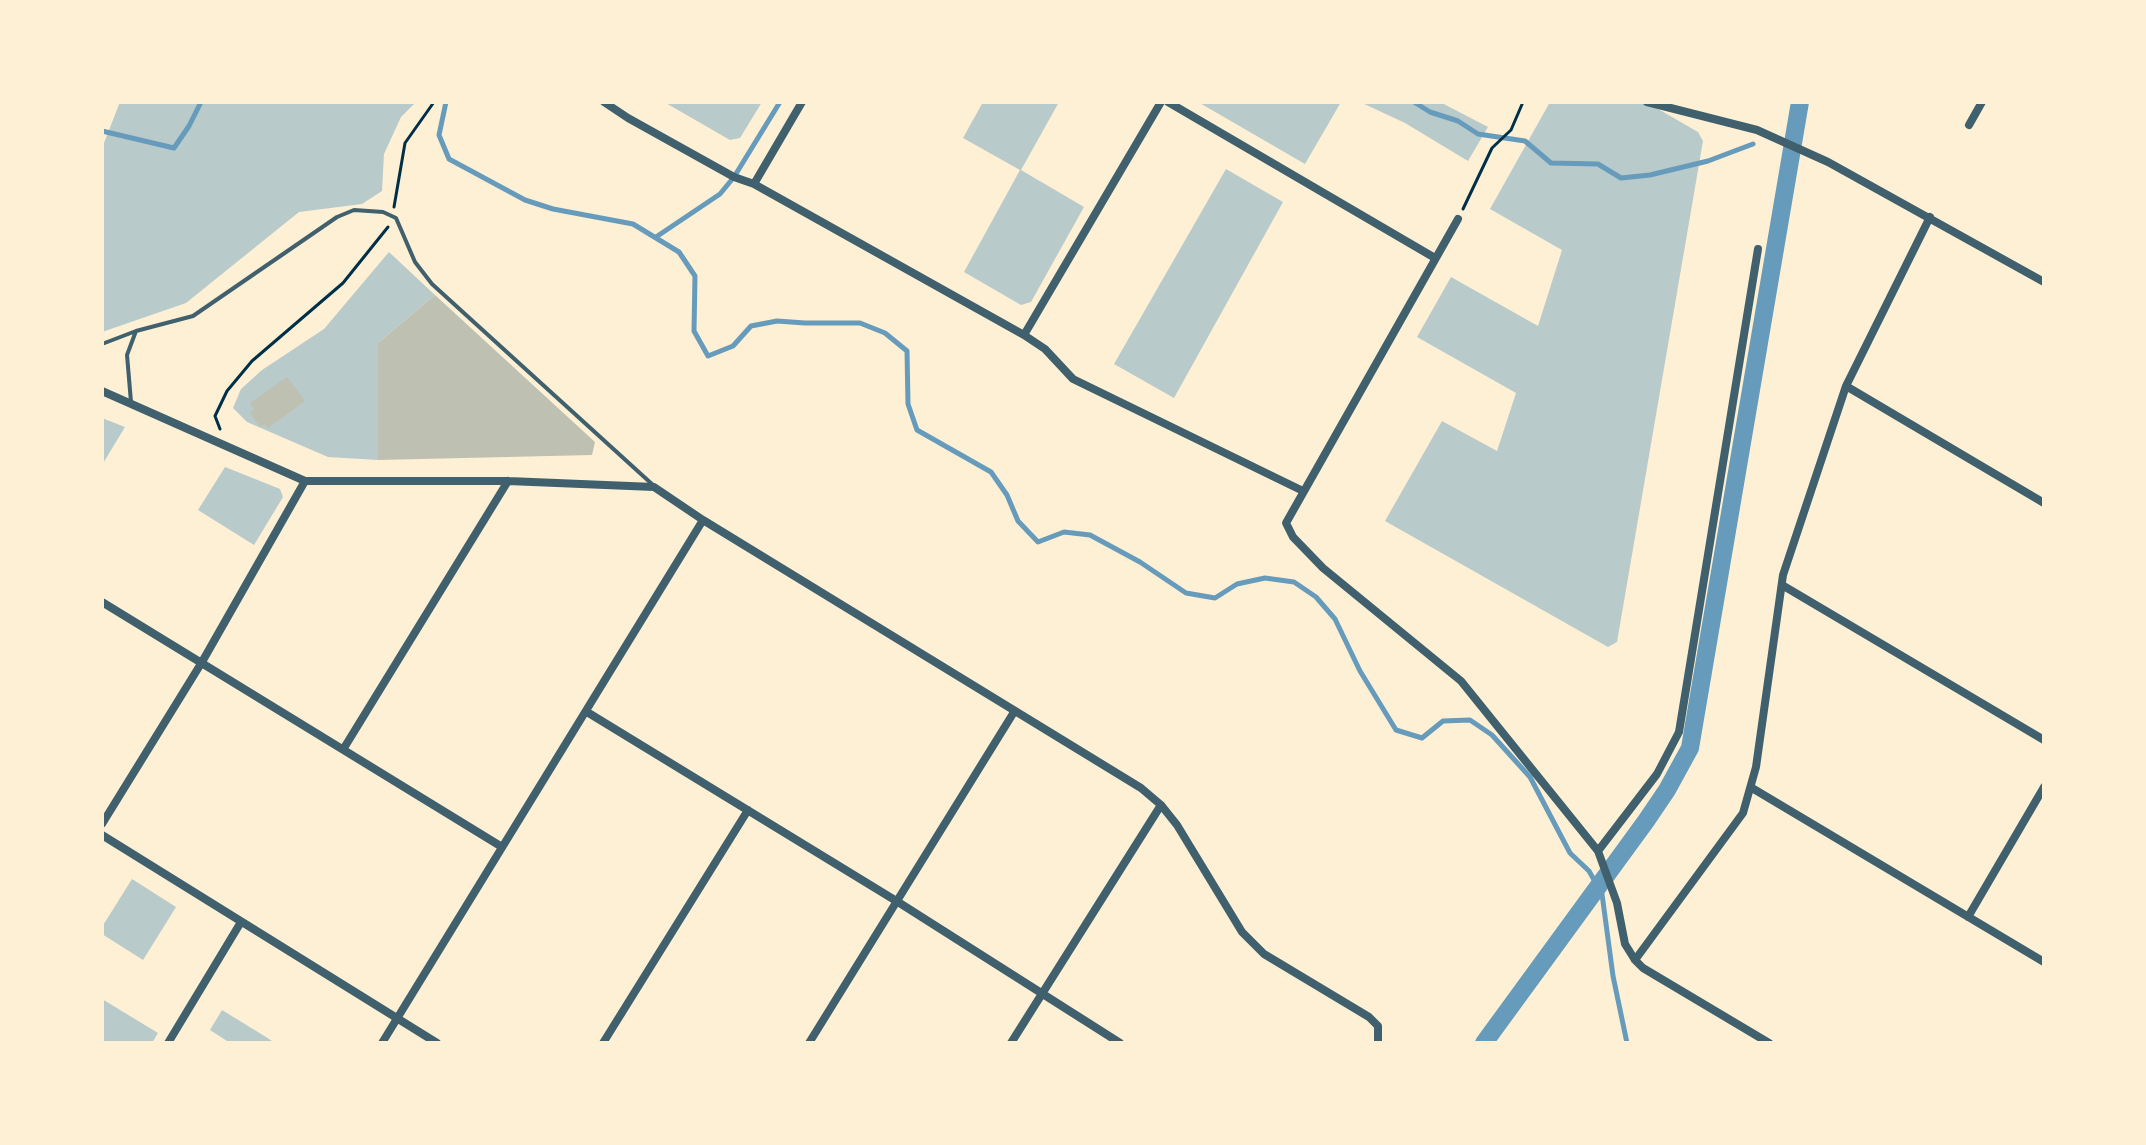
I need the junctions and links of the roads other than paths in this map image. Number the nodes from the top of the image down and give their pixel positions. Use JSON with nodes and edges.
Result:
{"nodes":[{"id":1,"x":604,"y":102,"type":"edge"},
{"id":2,"x":802,"y":102,"type":"edge"},
{"id":3,"x":1161,"y":102,"type":"edge"},
{"id":4,"x":1168,"y":102,"type":"edge"},
{"id":5,"x":1647,"y":102,"type":"edge"},
{"id":6,"x":1982,"y":102,"type":"edge"},
{"id":7,"x":1969,"y":125,"type":"dead end"},
{"id":8,"x":754,"y":184,"type":"junction"},
{"id":9,"x":1930,"y":217,"type":"junction"},
{"id":10,"x":1458,"y":219,"type":"road end"},
{"id":11,"x":1758,"y":249,"type":"dead end"},
{"id":12,"x":1435,"y":258,"type":"junction"},
{"id":13,"x":2044,"y":282,"type":"edge"},
{"id":14,"x":136,"y":331,"type":"junction"},
{"id":15,"x":1024,"y":335,"type":"junction"},
{"id":16,"x":102,"y":344,"type":"edge"},
{"id":17,"x":1846,"y":386,"type":"junction"},
{"id":18,"x":102,"y":391,"type":"edge"},
{"id":19,"x":131,"y":402,"type":"junction"},
{"id":20,"x":305,"y":481,"type":"junction"},
{"id":21,"x":508,"y":481,"type":"junction"},
{"id":22,"x":654,"y":487,"type":"junction"},
{"id":23,"x":1303,"y":491,"type":"junction"},
{"id":24,"x":2044,"y":503,"type":"edge"},
{"id":25,"x":703,"y":520,"type":"junction"},
{"id":26,"x":1782,"y":585,"type":"junction"},
{"id":27,"x":102,"y":602,"type":"edge"},
{"id":28,"x":202,"y":662,"type":"junction"},
{"id":29,"x":587,"y":712,"type":"junction"},
{"id":30,"x":1014,"y":712,"type":"junction"},
{"id":31,"x":2044,"y":740,"type":"edge"},
{"id":32,"x":344,"y":748,"type":"junction"},
{"id":33,"x":2044,"y":787,"type":"edge"},
{"id":34,"x":1752,"y":788,"type":"junction"},
{"id":35,"x":1161,"y":805,"type":"junction"},
{"id":36,"x":748,"y":810,"type":"junction"},
{"id":37,"x":102,"y":824,"type":"edge"},
{"id":38,"x":102,"y":835,"type":"edge"},
{"id":39,"x":502,"y":847,"type":"junction"},
{"id":40,"x":1598,"y":851,"type":"junction"},
{"id":41,"x":898,"y":902,"type":"junction"},
{"id":42,"x":1968,"y":917,"type":"junction"},
{"id":43,"x":241,"y":922,"type":"junction"},
{"id":44,"x":1635,"y":960,"type":"junction"},
{"id":45,"x":2044,"y":962,"type":"edge"},
{"id":46,"x":1040,"y":994,"type":"junction"},
{"id":47,"x":397,"y":1018,"type":"junction"},
{"id":48,"x":1378,"y":1042,"type":"edge"},
{"id":49,"x":168,"y":1043,"type":"edge"},
{"id":50,"x":382,"y":1043,"type":"edge"},
{"id":51,"x":437,"y":1043,"type":"edge"},
{"id":52,"x":603,"y":1043,"type":"edge"},
{"id":53,"x":809,"y":1043,"type":"edge"},
{"id":54,"x":1011,"y":1043,"type":"edge"},
{"id":55,"x":1120,"y":1043,"type":"edge"},
{"id":56,"x":1769,"y":1043,"type":"edge"}],
"edges":[{"from":1,"to":8,"type":"street"},
{"from":2,"to":8,"type":"street"},
{"from":3,"to":15,"type":"street"},
{"from":4,"to":12,"type":"street"},
{"from":5,"to":9,"type":"street"},
{"from":6,"to":7,"type":"street"},
{"from":8,"to":15,"type":"street"},
{"from":9,"to":13,"type":"street"},
{"from":9,"to":17,"type":"street"},
{"from":10,"to":12,"type":"street"},
{"from":11,"to":40,"type":"street"},
{"from":12,"to":23,"type":"street"},
{"from":14,"to":16,"type":"lane"},
{"from":14,"to":19,"type":"lane"},
{"from":14,"to":22,"type":"lane"},
{"from":15,"to":23,"type":"street"},
{"from":17,"to":24,"type":"street"},
{"from":17,"to":26,"type":"street"},
{"from":18,"to":19,"type":"street"},
{"from":19,"to":20,"type":"street"},
{"from":20,"to":21,"type":"street"},
{"from":20,"to":28,"type":"street"},
{"from":21,"to":22,"type":"street"},
{"from":21,"to":32,"type":"street"},
{"from":22,"to":25,"type":"street"},
{"from":23,"to":40,"type":"street"},
{"from":25,"to":29,"type":"street"},
{"from":25,"to":30,"type":"street"},
{"from":26,"to":31,"type":"street"},
{"from":26,"to":34,"type":"street"},
{"from":27,"to":28,"type":"street"},
{"from":28,"to":32,"type":"street"},
{"from":28,"to":37,"type":"street"},
{"from":29,"to":36,"type":"street"},
{"from":29,"to":39,"type":"street"},
{"from":30,"to":35,"type":"street"},
{"from":30,"to":41,"type":"street"},
{"from":32,"to":39,"type":"street"},
{"from":33,"to":42,"type":"street"},
{"from":34,"to":42,"type":"street"},
{"from":34,"to":44,"type":"street"},
{"from":35,"to":46,"type":"street"},
{"from":35,"to":48,"type":"street"},
{"from":36,"to":41,"type":"street"},
{"from":36,"to":52,"type":"street"},
{"from":38,"to":43,"type":"street"},
{"from":39,"to":47,"type":"street"},
{"from":40,"to":44,"type":"street"},
{"from":41,"to":46,"type":"street"},
{"from":41,"to":53,"type":"street"},
{"from":42,"to":45,"type":"street"},
{"from":43,"to":47,"type":"street"},
{"from":43,"to":49,"type":"street"},
{"from":44,"to":56,"type":"street"},
{"from":46,"to":54,"type":"street"},
{"from":46,"to":55,"type":"street"},
{"from":47,"to":50,"type":"street"},
{"from":47,"to":51,"type":"street"}]}
